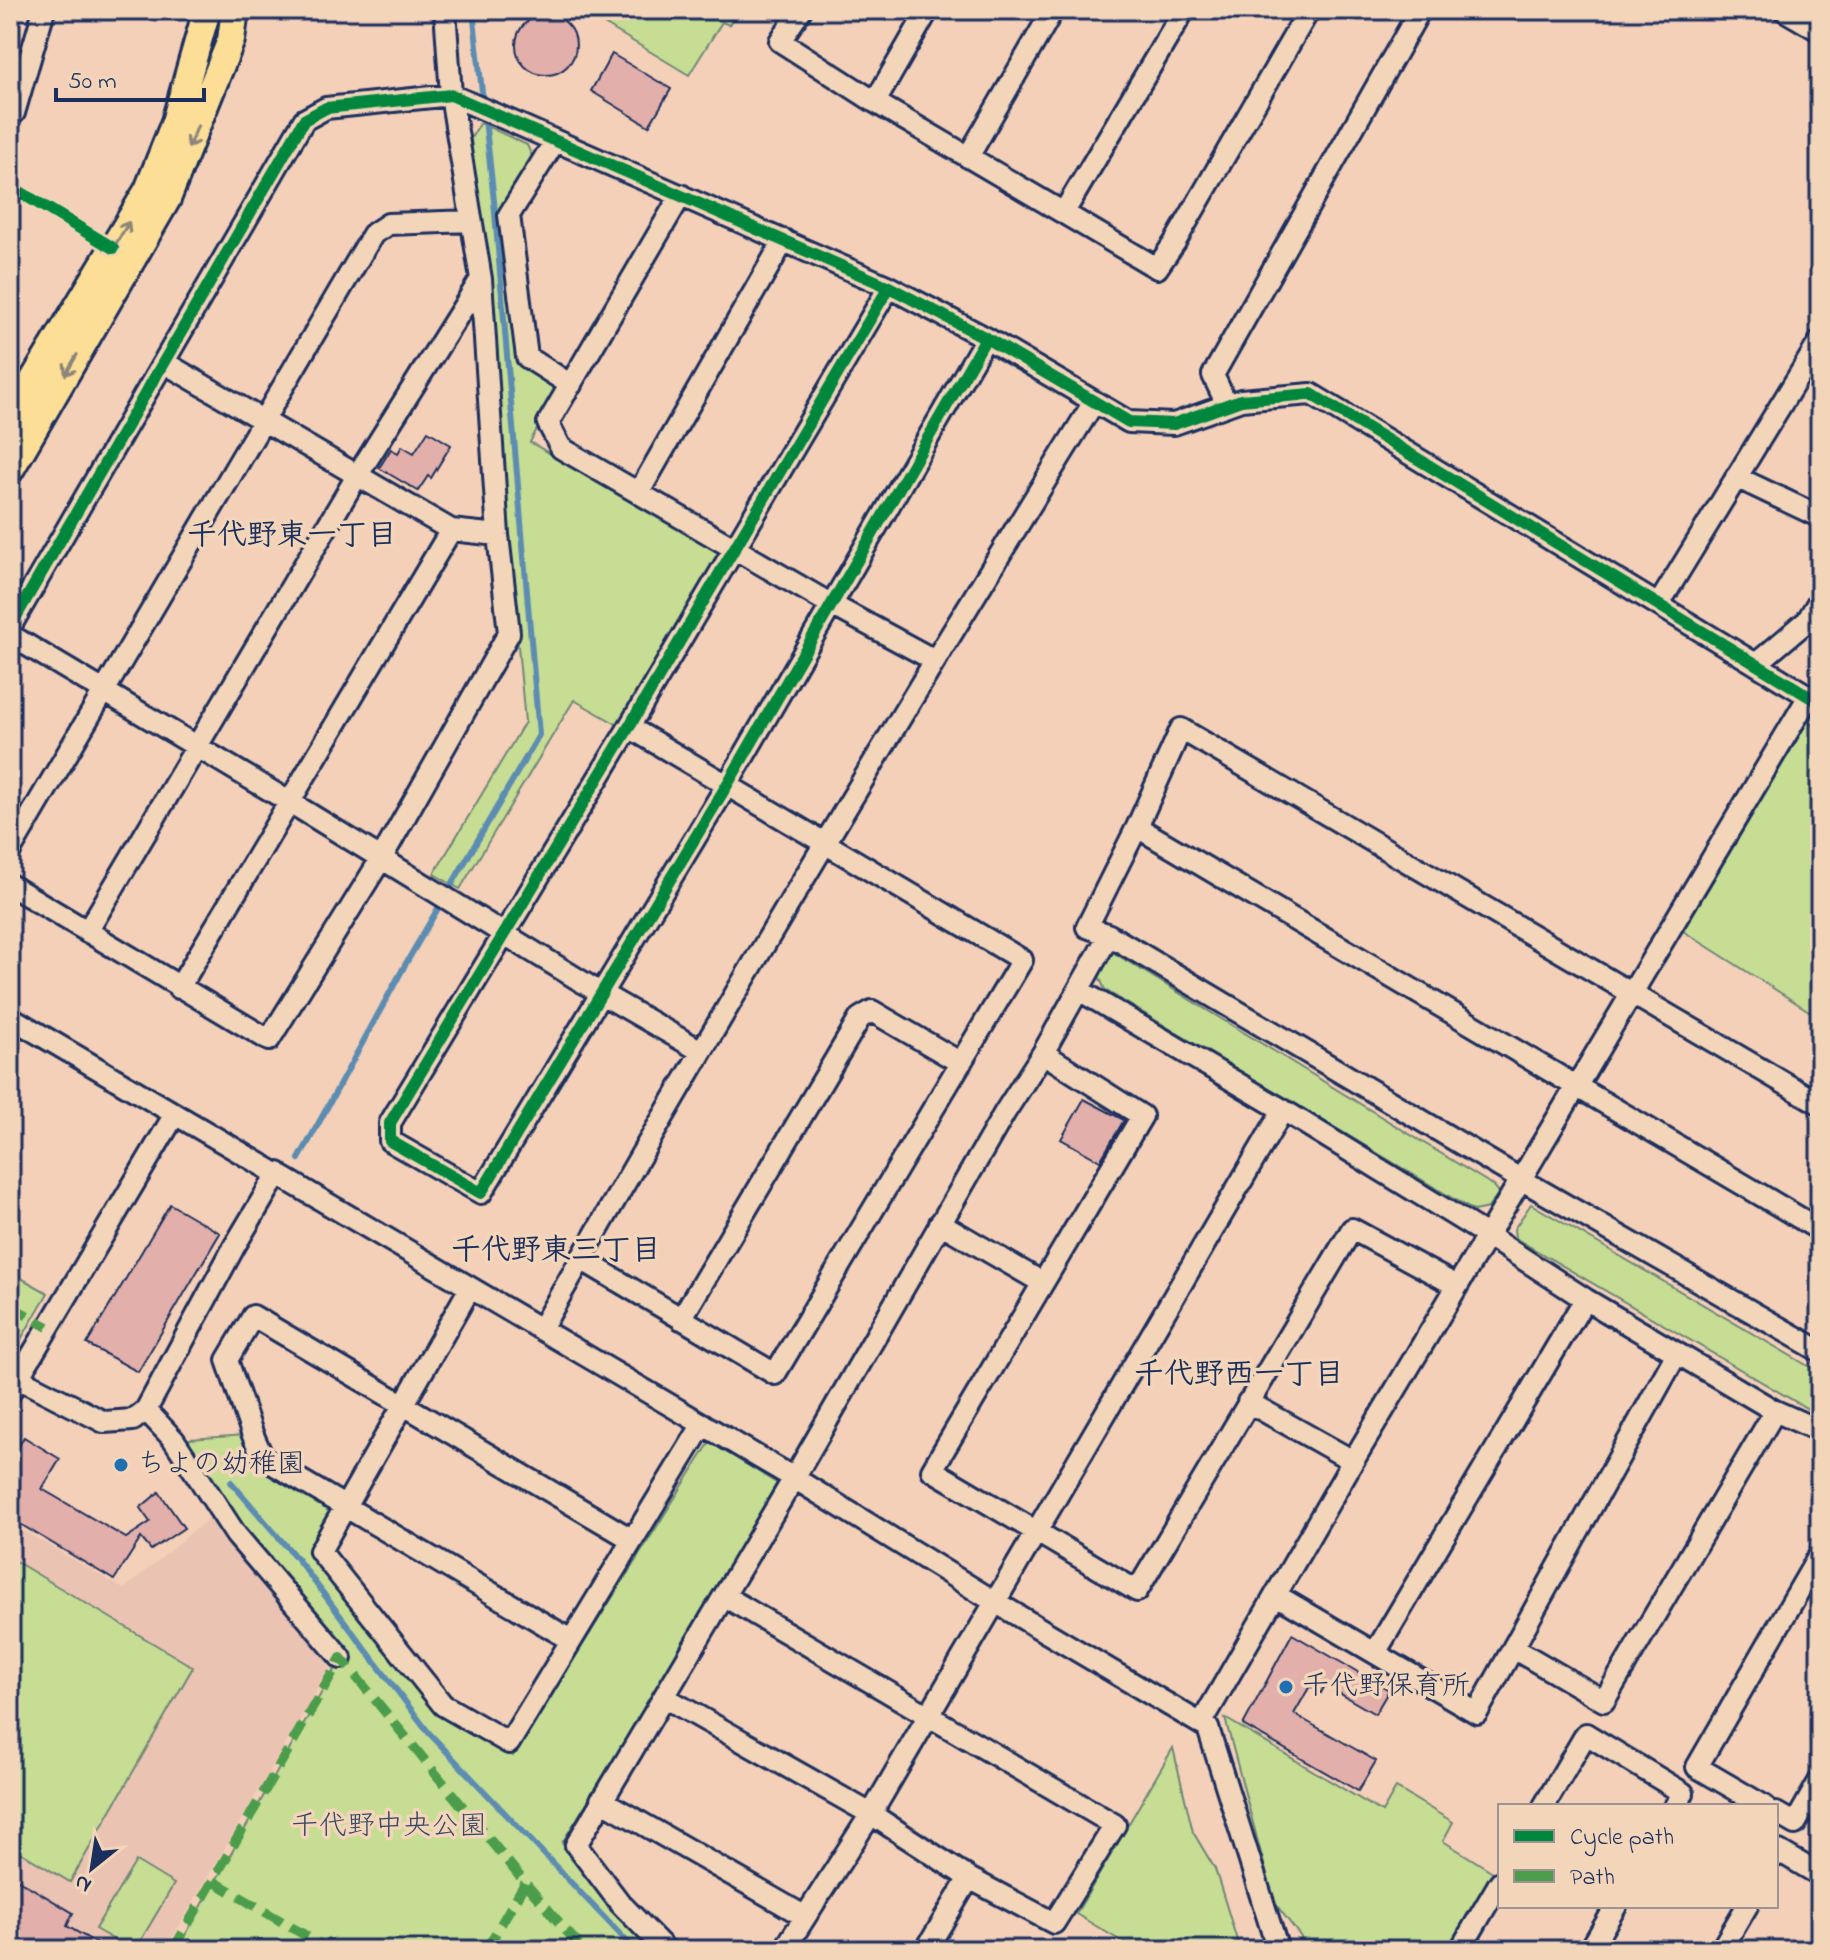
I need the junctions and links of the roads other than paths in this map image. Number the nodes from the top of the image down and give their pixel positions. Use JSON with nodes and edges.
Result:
{"nodes":[{"id":1,"x":44,"y":10,"type":"edge"},
{"id":2,"x":207,"y":10,"type":"edge"},
{"id":3,"x":235,"y":10,"type":"edge"},
{"id":4,"x":445,"y":10,"type":"edge"},
{"id":5,"x":801,"y":10,"type":"edge"},
{"id":6,"x":928,"y":10,"type":"edge"},
{"id":7,"x":1053,"y":10,"type":"edge"},
{"id":8,"x":1184,"y":10,"type":"edge"},
{"id":9,"x":1309,"y":10,"type":"edge"},
{"id":10,"x":1420,"y":10,"type":"edge"},
{"id":11,"x":1784,"y":10,"type":"edge"},
{"id":12,"x":1820,"y":31,"type":"edge"},
{"id":13,"x":460,"y":100,"type":"junction"},
{"id":14,"x":875,"y":102,"type":"junction"},
{"id":15,"x":10,"y":111,"type":"edge"},
{"id":16,"x":555,"y":141,"type":"junction"},
{"id":17,"x":968,"y":157,"type":"junction"},
{"id":18,"x":681,"y":195,"type":"junction"},
{"id":19,"x":1064,"y":212,"type":"junction"},
{"id":20,"x":471,"y":221,"type":"junction"},
{"id":21,"x":784,"y":240,"type":"junction"},
{"id":22,"x":481,"y":279,"type":"junction"},
{"id":23,"x":889,"y":287,"type":"junction"},
{"id":24,"x":986,"y":338,"type":"junction"},
{"id":25,"x":1817,"y":353,"type":"edge"},
{"id":26,"x":165,"y":363,"type":"junction"},
{"id":27,"x":571,"y":385,"type":"junction"},
{"id":28,"x":1094,"y":402,"type":"junction"},
{"id":29,"x":1227,"y":405,"type":"junction"},
{"id":30,"x":10,"y":419,"type":"edge"},
{"id":31,"x":261,"y":421,"type":"junction"},
{"id":32,"x":10,"y":470,"type":"edge"},
{"id":33,"x":357,"y":476,"type":"junction"},
{"id":34,"x":1736,"y":477,"type":"junction"},
{"id":35,"x":639,"y":492,"type":"junction"},
{"id":36,"x":1820,"y":517,"type":"edge"},
{"id":37,"x":451,"y":530,"type":"junction"},
{"id":38,"x":498,"y":535,"type":"junction"},
{"id":39,"x":734,"y":548,"type":"junction"},
{"id":40,"x":1820,"y":599,"type":"edge"},
{"id":41,"x":1659,"y":604,"type":"junction"},
{"id":42,"x":832,"y":605,"type":"junction"},
{"id":43,"x":10,"y":627,"type":"edge"},
{"id":44,"x":10,"y":635,"type":"edge"},
{"id":45,"x":934,"y":660,"type":"junction"},
{"id":46,"x":1756,"y":664,"type":"junction"},
{"id":47,"x":102,"y":691,"type":"junction"},
{"id":48,"x":1814,"y":699,"type":"edge"},
{"id":49,"x":629,"y":727,"type":"junction"},
{"id":50,"x":197,"y":746,"type":"junction"},
{"id":51,"x":727,"y":785,"type":"junction"},
{"id":52,"x":288,"y":801,"type":"junction"},
{"id":53,"x":1137,"y":827,"type":"junction"},
{"id":54,"x":825,"y":844,"type":"junction"},
{"id":55,"x":10,"y":851,"type":"edge"},
{"id":56,"x":381,"y":859,"type":"junction"},
{"id":57,"x":10,"y":885,"type":"edge"},
{"id":58,"x":87,"y":932,"type":"junction"},
{"id":59,"x":502,"y":934,"type":"junction"},
{"id":60,"x":1109,"y":935,"type":"junction"},
{"id":61,"x":179,"y":988,"type":"junction"},
{"id":62,"x":1079,"y":990,"type":"junction"},
{"id":63,"x":1631,"y":993,"type":"junction"},
{"id":64,"x":602,"y":994,"type":"junction"},
{"id":65,"x":10,"y":1017,"type":"edge"},
{"id":66,"x":701,"y":1051,"type":"junction"},
{"id":67,"x":1043,"y":1053,"type":"junction"},
{"id":68,"x":961,"y":1063,"type":"junction"},
{"id":69,"x":1577,"y":1086,"type":"junction"},
{"id":70,"x":1820,"y":1104,"type":"edge"},
{"id":71,"x":1283,"y":1110,"type":"junction"},
{"id":72,"x":175,"y":1114,"type":"junction"},
{"id":73,"x":278,"y":1173,"type":"junction"},
{"id":74,"x":1522,"y":1180,"type":"junction"},
{"id":75,"x":940,"y":1223,"type":"junction"},
{"id":76,"x":1820,"y":1230,"type":"edge"},
{"id":77,"x":1488,"y":1236,"type":"junction"},
{"id":78,"x":581,"y":1259,"type":"junction"},
{"id":79,"x":1043,"y":1283,"type":"junction"},
{"id":80,"x":1457,"y":1286,"type":"junction"},
{"id":81,"x":470,"y":1288,"type":"junction"},
{"id":82,"x":1585,"y":1299,"type":"junction"},
{"id":83,"x":681,"y":1319,"type":"junction"},
{"id":84,"x":541,"y":1329,"type":"junction"},
{"id":85,"x":1820,"y":1351,"type":"edge"},
{"id":86,"x":1677,"y":1353,"type":"junction"},
{"id":87,"x":14,"y":1385,"type":"edge"},
{"id":88,"x":1248,"y":1402,"type":"junction"},
{"id":89,"x":402,"y":1406,"type":"junction"},
{"id":90,"x":146,"y":1410,"type":"junction"},
{"id":91,"x":1775,"y":1411,"type":"junction"},
{"id":92,"x":703,"y":1424,"type":"junction"},
{"id":93,"x":1820,"y":1431,"type":"edge"},
{"id":94,"x":1353,"y":1461,"type":"junction"},
{"id":95,"x":794,"y":1478,"type":"junction"},
{"id":96,"x":346,"y":1506,"type":"junction"},
{"id":97,"x":1035,"y":1532,"type":"junction"},
{"id":98,"x":631,"y":1539,"type":"junction"},
{"id":99,"x":1820,"y":1554,"type":"edge"},
{"id":100,"x":1276,"y":1595,"type":"junction"},
{"id":101,"x":724,"y":1596,"type":"junction"},
{"id":102,"x":995,"y":1602,"type":"junction"},
{"id":103,"x":571,"y":1640,"type":"junction"},
{"id":104,"x":1513,"y":1648,"type":"junction"},
{"id":105,"x":1375,"y":1653,"type":"junction"},
{"id":106,"x":341,"y":1658,"type":"dead end"},
{"id":107,"x":664,"y":1697,"type":"junction"},
{"id":108,"x":929,"y":1716,"type":"junction"},
{"id":109,"x":1201,"y":1724,"type":"junction"},
{"id":110,"x":1820,"y":1780,"type":"edge"},
{"id":111,"x":601,"y":1800,"type":"junction"},
{"id":112,"x":1545,"y":1804,"type":"edge"},
{"id":113,"x":1676,"y":1804,"type":"edge"},
{"id":114,"x":1761,"y":1804,"type":"edge"},
{"id":115,"x":871,"y":1814,"type":"junction"},
{"id":116,"x":1778,"y":1814,"type":"edge"},
{"id":117,"x":1778,"y":1853,"type":"edge"},
{"id":118,"x":1820,"y":1875,"type":"edge"},
{"id":119,"x":969,"y":1878,"type":"junction"},
{"id":120,"x":1498,"y":1885,"type":"edge"},
{"id":121,"x":1615,"y":1908,"type":"edge"},
{"id":122,"x":1746,"y":1908,"type":"edge"},
{"id":123,"x":804,"y":1916,"type":"junction"},
{"id":124,"x":666,"y":1950,"type":"edge"},
{"id":125,"x":784,"y":1950,"type":"edge"},
{"id":126,"x":926,"y":1950,"type":"edge"},
{"id":127,"x":1278,"y":1950,"type":"edge"},
{"id":128,"x":1460,"y":1950,"type":"edge"},
{"id":129,"x":1590,"y":1950,"type":"edge"},
{"id":130,"x":1721,"y":1950,"type":"edge"}],
"edges":[{"from":1,"to":15,"type":"street"},
{"from":30,"to":2,"type":"main road","one_way":true},
{"from":3,"to":32,"type":"main road","one_way":true},
{"from":4,"to":13,"type":"street"},
{"from":5,"to":14,"type":"street"},
{"from":6,"to":14,"type":"street"},
{"from":7,"to":17,"type":"street"},
{"from":8,"to":19,"type":"street"},
{"from":9,"to":19,"type":"street"},
{"from":10,"to":29,"type":"street"},
{"from":11,"to":12,"type":"street"},
{"from":13,"to":16,"type":"street"},
{"from":13,"to":20,"type":"street"},
{"from":13,"to":26,"type":"street"},
{"from":14,"to":17,"type":"street"},
{"from":16,"to":18,"type":"street"},
{"from":16,"to":27,"type":"street"},
{"from":17,"to":19,"type":"street"},
{"from":18,"to":21,"type":"street"},
{"from":18,"to":27,"type":"street"},
{"from":20,"to":22,"type":"street"},
{"from":20,"to":31,"type":"street"},
{"from":21,"to":23,"type":"street"},
{"from":21,"to":35,"type":"street"},
{"from":22,"to":33,"type":"street"},
{"from":22,"to":38,"type":"street"},
{"from":23,"to":24,"type":"street"},
{"from":23,"to":39,"type":"street"},
{"from":24,"to":28,"type":"street"},
{"from":24,"to":42,"type":"street"},
{"from":25,"to":34,"type":"street"},
{"from":26,"to":31,"type":"street"},
{"from":26,"to":43,"type":"street"},
{"from":27,"to":35,"type":"street"},
{"from":28,"to":29,"type":"street"},
{"from":28,"to":45,"type":"street"},
{"from":29,"to":41,"type":"street"},
{"from":31,"to":33,"type":"street"},
{"from":31,"to":47,"type":"street"},
{"from":33,"to":37,"type":"street"},
{"from":33,"to":50,"type":"street"},
{"from":34,"to":36,"type":"street"},
{"from":34,"to":41,"type":"street"},
{"from":35,"to":39,"type":"street"},
{"from":37,"to":38,"type":"street"},
{"from":37,"to":52,"type":"street"},
{"from":38,"to":56,"type":"street"},
{"from":39,"to":42,"type":"street"},
{"from":39,"to":49,"type":"street"},
{"from":40,"to":46,"type":"street"},
{"from":41,"to":46,"type":"street"},
{"from":42,"to":45,"type":"street"},
{"from":42,"to":51,"type":"street"},
{"from":44,"to":47,"type":"street"},
{"from":45,"to":54,"type":"street"},
{"from":46,"to":48,"type":"street"},
{"from":47,"to":50,"type":"street"},
{"from":47,"to":55,"type":"street"},
{"from":48,"to":63,"type":"street"},
{"from":49,"to":51,"type":"street"},
{"from":49,"to":59,"type":"street"},
{"from":50,"to":52,"type":"street"},
{"from":50,"to":58,"type":"street"},
{"from":51,"to":54,"type":"street"},
{"from":51,"to":64,"type":"street"},
{"from":52,"to":56,"type":"street"},
{"from":52,"to":61,"type":"street"},
{"from":53,"to":60,"type":"street"},
{"from":53,"to":63,"type":"street"},
{"from":53,"to":69,"type":"street"},
{"from":54,"to":66,"type":"street"},
{"from":54,"to":68,"type":"street"},
{"from":56,"to":59,"type":"street"},
{"from":56,"to":61,"type":"street"},
{"from":57,"to":58,"type":"street"},
{"from":58,"to":61,"type":"street"},
{"from":59,"to":64,"type":"street"},
{"from":59,"to":64,"type":"street"},
{"from":60,"to":62,"type":"street"},
{"from":60,"to":74,"type":"street"},
{"from":62,"to":67,"type":"street"},
{"from":62,"to":71,"type":"street"},
{"from":63,"to":69,"type":"street"},
{"from":63,"to":70,"type":"street"},
{"from":64,"to":66,"type":"street"},
{"from":65,"to":72,"type":"street"},
{"from":66,"to":78,"type":"street"},
{"from":67,"to":75,"type":"street"},
{"from":67,"to":79,"type":"street"},
{"from":68,"to":83,"type":"street"},
{"from":68,"to":83,"type":"street"},
{"from":69,"to":74,"type":"street"},
{"from":69,"to":76,"type":"street"},
{"from":71,"to":77,"type":"street"},
{"from":71,"to":97,"type":"street"},
{"from":72,"to":73,"type":"street"},
{"from":72,"to":87,"type":"street"},
{"from":73,"to":81,"type":"street"},
{"from":73,"to":90,"type":"street"},
{"from":74,"to":77,"type":"street"},
{"from":74,"to":85,"type":"street"},
{"from":75,"to":79,"type":"street"},
{"from":75,"to":95,"type":"street"},
{"from":77,"to":80,"type":"street"},
{"from":77,"to":82,"type":"street"},
{"from":78,"to":83,"type":"street"},
{"from":78,"to":84,"type":"street"},
{"from":79,"to":97,"type":"street"},
{"from":80,"to":88,"type":"street"},
{"from":80,"to":94,"type":"street"},
{"from":81,"to":84,"type":"street"},
{"from":81,"to":89,"type":"street"},
{"from":82,"to":86,"type":"street"},
{"from":82,"to":105,"type":"street"},
{"from":84,"to":92,"type":"street"},
{"from":86,"to":91,"type":"street"},
{"from":86,"to":104,"type":"street"},
{"from":87,"to":90,"type":"street"},
{"from":88,"to":94,"type":"street"},
{"from":88,"to":97,"type":"street"},
{"from":89,"to":96,"type":"street"},
{"from":89,"to":96,"type":"street"},
{"from":89,"to":98,"type":"street"},
{"from":90,"to":106,"type":"street"},
{"from":91,"to":93,"type":"street"},
{"from":91,"to":104,"type":"street"},
{"from":92,"to":95,"type":"street"},
{"from":92,"to":98,"type":"street"},
{"from":94,"to":100,"type":"street"},
{"from":95,"to":101,"type":"street"},
{"from":95,"to":102,"type":"street"},
{"from":96,"to":103,"type":"street"},
{"from":96,"to":103,"type":"street"},
{"from":97,"to":102,"type":"street"},
{"from":98,"to":103,"type":"street"},
{"from":99,"to":114,"type":"street"},
{"from":100,"to":105,"type":"street"},
{"from":100,"to":109,"type":"street"},
{"from":101,"to":107,"type":"street"},
{"from":101,"to":108,"type":"street"},
{"from":102,"to":108,"type":"street"},
{"from":102,"to":109,"type":"street"},
{"from":104,"to":105,"type":"street"},
{"from":107,"to":111,"type":"street"},
{"from":107,"to":115,"type":"street"},
{"from":108,"to":115,"type":"street"},
{"from":108,"to":119,"type":"street"},
{"from":109,"to":127,"type":"street"},
{"from":110,"to":116,"type":"street"},
{"from":111,"to":123,"type":"street"},
{"from":111,"to":124,"type":"street"},
{"from":112,"to":113,"type":"street"},
{"from":115,"to":119,"type":"street"},
{"from":115,"to":123,"type":"street"},
{"from":117,"to":118,"type":"street"},
{"from":119,"to":126,"type":"street"},
{"from":120,"to":128,"type":"street"},
{"from":121,"to":129,"type":"street"},
{"from":122,"to":130,"type":"street"},
{"from":123,"to":125,"type":"street"}]}
